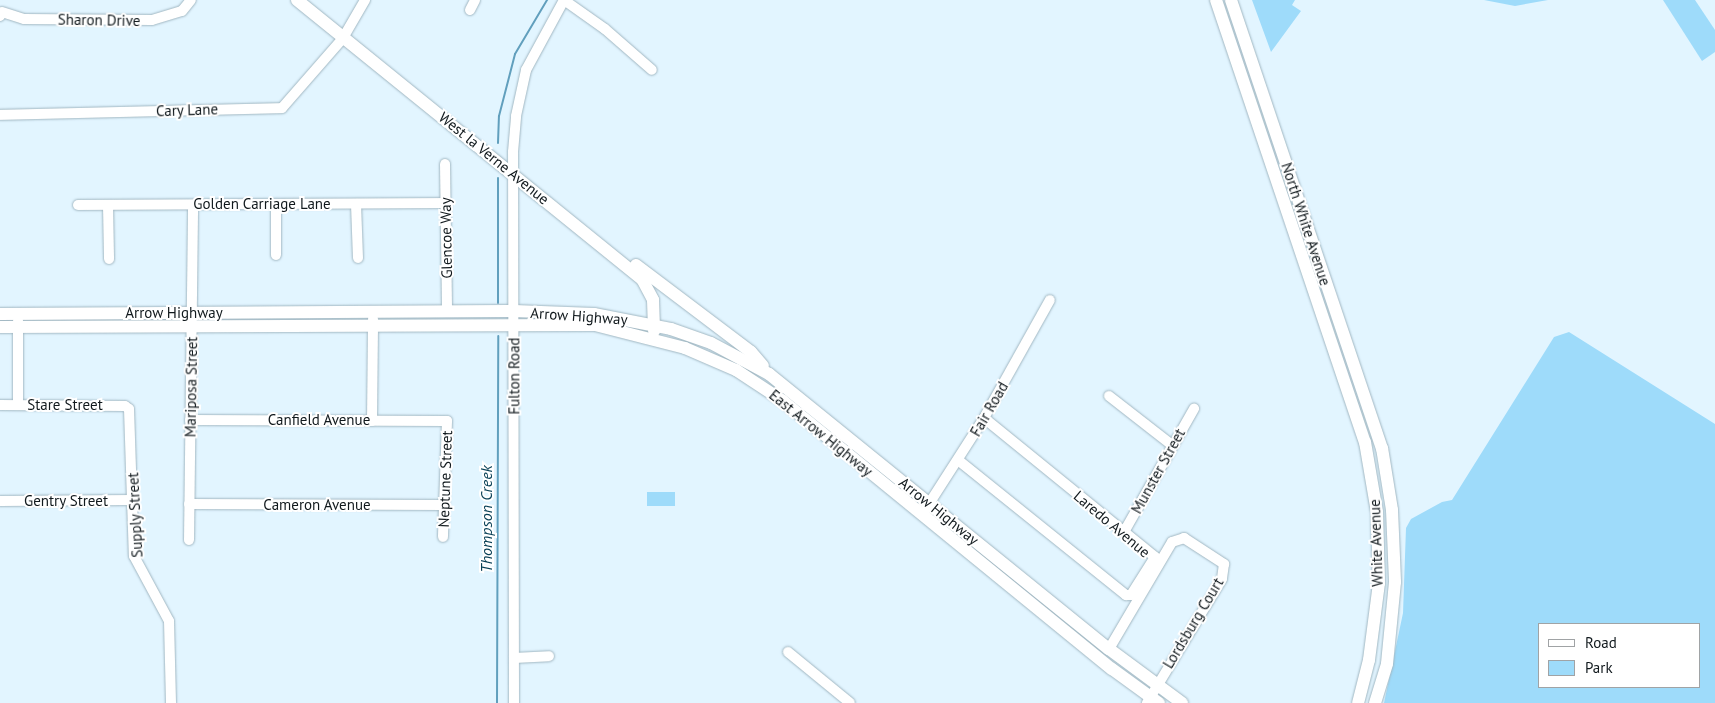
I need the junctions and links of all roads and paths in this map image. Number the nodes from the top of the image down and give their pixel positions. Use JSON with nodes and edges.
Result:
{"nodes":[{"id":1,"x":191,"y":0,"type":"edge"},
{"id":2,"x":297,"y":0,"type":"edge"},
{"id":3,"x":365,"y":0,"type":"edge"},
{"id":4,"x":475,"y":0,"type":"edge"},
{"id":5,"x":564,"y":0,"type":"edge"},
{"id":6,"x":1216,"y":0,"type":"edge"},
{"id":7,"x":1231,"y":0,"type":"edge"},
{"id":8,"x":470,"y":10,"type":"dead end"},
{"id":9,"x":1,"y":14,"type":"edge"},
{"id":10,"x":343,"y":38,"type":"junction"},
{"id":11,"x":652,"y":70,"type":"dead end"},
{"id":12,"x":0,"y":115,"type":"edge"},
{"id":13,"x":445,"y":164,"type":"dead end"},
{"id":14,"x":515,"y":175,"type":"junction"},
{"id":15,"x":446,"y":203,"type":"junction"},
{"id":16,"x":276,"y":204,"type":"junction"},
{"id":17,"x":356,"y":204,"type":"junction"},
{"id":18,"x":78,"y":205,"type":"dead end"},
{"id":19,"x":108,"y":205,"type":"junction"},
{"id":20,"x":193,"y":205,"type":"junction"},
{"id":21,"x":604,"y":246,"type":"junction"},
{"id":22,"x":276,"y":255,"type":"dead end"},
{"id":23,"x":358,"y":258,"type":"dead end"},
{"id":24,"x":109,"y":259,"type":"dead end"},
{"id":25,"x":1050,"y":300,"type":"dead end"},
{"id":26,"x":447,"y":312,"type":"junction"},
{"id":27,"x":514,"y":312,"type":"junction"},
{"id":28,"x":192,"y":313,"type":"junction"},
{"id":29,"x":373,"y":313,"type":"junction"},
{"id":30,"x":0,"y":314,"type":"edge"},
{"id":31,"x":18,"y":320,"type":"junction"},
{"id":32,"x":654,"y":324,"type":"junction"},
{"id":33,"x":192,"y":326,"type":"junction"},
{"id":34,"x":514,"y":326,"type":"junction"},
{"id":35,"x":0,"y":327,"type":"edge"},
{"id":36,"x":373,"y":328,"type":"junction"},
{"id":37,"x":654,"y":338,"type":"junction"},
{"id":38,"x":770,"y":374,"type":"junction"},
{"id":39,"x":762,"y":386,"type":"junction"},
{"id":40,"x":1109,"y":396,"type":"dead end"},
{"id":41,"x":0,"y":405,"type":"edge"},
{"id":42,"x":18,"y":405,"type":"junction"},
{"id":43,"x":129,"y":409,"type":"joint"},
{"id":44,"x":1194,"y":410,"type":"dead end"},
{"id":45,"x":984,"y":418,"type":"junction"},
{"id":46,"x":190,"y":420,"type":"junction"},
{"id":47,"x":372,"y":421,"type":"junction"},
{"id":48,"x":448,"y":421,"type":"joint"},
{"id":49,"x":1365,"y":442,"type":"joint"},
{"id":50,"x":1172,"y":445,"type":"junction"},
{"id":51,"x":1382,"y":448,"type":"joint"},
{"id":52,"x":958,"y":460,"type":"junction"},
{"id":53,"x":132,"y":500,"type":"junction"},
{"id":54,"x":0,"y":501,"type":"edge"},
{"id":55,"x":190,"y":504,"type":"junction"},
{"id":56,"x":930,"y":504,"type":"junction"},
{"id":57,"x":444,"y":505,"type":"junction"},
{"id":58,"x":922,"y":514,"type":"junction"},
{"id":59,"x":1124,"y":532,"type":"junction"},
{"id":60,"x":443,"y":537,"type":"dead end"},
{"id":61,"x":189,"y":540,"type":"dead end"},
{"id":62,"x":1109,"y":649,"type":"junction"},
{"id":63,"x":788,"y":652,"type":"dead end"},
{"id":64,"x":549,"y":656,"type":"dead end"},
{"id":65,"x":514,"y":658,"type":"junction"},
{"id":66,"x":1157,"y":684,"type":"junction"},
{"id":67,"x":1152,"y":701,"type":"edge"},
{"id":68,"x":170,"y":703,"type":"edge"},
{"id":69,"x":514,"y":703,"type":"edge"},
{"id":70,"x":850,"y":703,"type":"edge"},
{"id":71,"x":1182,"y":703,"type":"edge"},
{"id":72,"x":1358,"y":703,"type":"edge"},
{"id":73,"x":1375,"y":703,"type":"edge"}],
"edges":[{"from":1,"to":9,"type":"street","name":"Sharon Drive"},
{"from":2,"to":10,"type":"main road","name":"West la Verne Avenue"},
{"from":3,"to":10,"type":"street","name":"Cary Lane"},
{"from":4,"to":8,"type":"street"},
{"from":5,"to":11,"type":"street"},
{"from":5,"to":14,"type":"street","name":"Fulton Road"},
{"from":6,"to":49,"type":"main road","name":"North White Avenue"},
{"from":7,"to":51,"type":"main road","name":"North White Avenue"},
{"from":10,"to":12,"type":"street","name":"Cary Lane"},
{"from":10,"to":14,"type":"main road","name":"West la Verne Avenue"},
{"from":13,"to":15,"type":"street","name":"Glencoe Way"},
{"from":14,"to":21,"type":"main road","name":"West la Verne Avenue"},
{"from":14,"to":27,"type":"street","name":"Fulton Road"},
{"from":15,"to":17,"type":"street","name":"Golden Carriage Lane"},
{"from":15,"to":26,"type":"street","name":"Glencoe Way"},
{"from":16,"to":17,"type":"street","name":"Golden Carriage Lane"},
{"from":16,"to":20,"type":"street","name":"Golden Carriage Lane"},
{"from":16,"to":22,"type":"street"},
{"from":17,"to":23,"type":"street"},
{"from":18,"to":19,"type":"street","name":"Golden Carriage Lane"},
{"from":19,"to":20,"type":"street","name":"Golden Carriage Lane"},
{"from":19,"to":24,"type":"street"},
{"from":20,"to":28,"type":"street","name":"Mariposa Street"},
{"from":21,"to":32,"type":"main road","name":"West la Verne Avenue"},
{"from":21,"to":38,"type":"main road"},
{"from":25,"to":45,"type":"street","name":"Fair Road"},
{"from":26,"to":27,"type":"main road","name":"Arrow Highway"},
{"from":26,"to":29,"type":"main road","name":"Arrow Highway"},
{"from":27,"to":32,"type":"main road","name":"Arrow Highway"},
{"from":27,"to":34,"type":"street","name":"Fulton Road"},
{"from":28,"to":29,"type":"main road","name":"Arrow Highway"},
{"from":28,"to":31,"type":"main road","name":"Arrow Highway"},
{"from":28,"to":33,"type":"street","name":"Mariposa Street"},
{"from":29,"to":36,"type":"street"},
{"from":30,"to":31,"type":"main road","name":"Arrow Highway"},
{"from":31,"to":33,"type":"main road","name":"Arrow Highway"},
{"from":31,"to":35,"type":"main road","name":"Arrow Highway"},
{"from":31,"to":42,"type":"street"},
{"from":32,"to":37,"type":"main road","name":"West la Verne Avenue"},
{"from":32,"to":38,"type":"main road","name":"Arrow Highway"},
{"from":33,"to":36,"type":"main road","name":"Arrow Highway"},
{"from":33,"to":46,"type":"street","name":"Mariposa Street"},
{"from":34,"to":36,"type":"main road","name":"Arrow Highway"},
{"from":34,"to":37,"type":"main road","name":"Arrow Highway"},
{"from":34,"to":65,"type":"street","name":"Fulton Road"},
{"from":36,"to":47,"type":"street"},
{"from":37,"to":39,"type":"main road","name":"East Arrow Highway"},
{"from":38,"to":39,"type":"street"},
{"from":38,"to":56,"type":"main road","name":"Arrow Highway"},
{"from":39,"to":58,"type":"main road","name":"East Arrow Highway"},
{"from":40,"to":50,"type":"street"},
{"from":41,"to":42,"type":"street","name":"Stare Street"},
{"from":42,"to":43,"type":"street","name":"Stare Street"},
{"from":43,"to":53,"type":"street","name":"Supply Street"},
{"from":44,"to":50,"type":"street","name":"Munster Street"},
{"from":45,"to":52,"type":"street","name":"Fair Road"},
{"from":45,"to":59,"type":"street","name":"Laredo Avenue"},
{"from":46,"to":47,"type":"street","name":"Canfield Avenue"},
{"from":46,"to":55,"type":"street","name":"Mariposa Street"},
{"from":47,"to":48,"type":"street","name":"Canfield Avenue"},
{"from":48,"to":57,"type":"street","name":"Neptune Street"},
{"from":49,"to":72,"type":"main road","name":"White Avenue"},
{"from":50,"to":59,"type":"street","name":"Munster Street"},
{"from":51,"to":73,"type":"main road","name":"White Avenue"},
{"from":52,"to":56,"type":"street","name":"Fair Road"},
{"from":52,"to":59,"type":"street","name":"Laredo Avenue"},
{"from":53,"to":54,"type":"street","name":"Gentry Street"},
{"from":53,"to":68,"type":"street","name":"Supply Street"},
{"from":55,"to":57,"type":"street","name":"Cameron Avenue"},
{"from":55,"to":61,"type":"street","name":"Mariposa Street"},
{"from":56,"to":58,"type":"street","name":"Fair Road"},
{"from":56,"to":62,"type":"main road","name":"Arrow Highway"},
{"from":57,"to":60,"type":"street","name":"Neptune Street"},
{"from":58,"to":67,"type":"main road","name":"East Arrow Highway"},
{"from":62,"to":66,"type":"main road","name":"Arrow Highway"},
{"from":62,"to":66,"type":"street","name":"Lordsburg Court"},
{"from":63,"to":70,"type":"street"},
{"from":64,"to":65,"type":"street"},
{"from":65,"to":69,"type":"street","name":"Fulton Road"},
{"from":66,"to":67,"type":"street"},
{"from":66,"to":71,"type":"main road","name":"Arrow Highway"}]}
